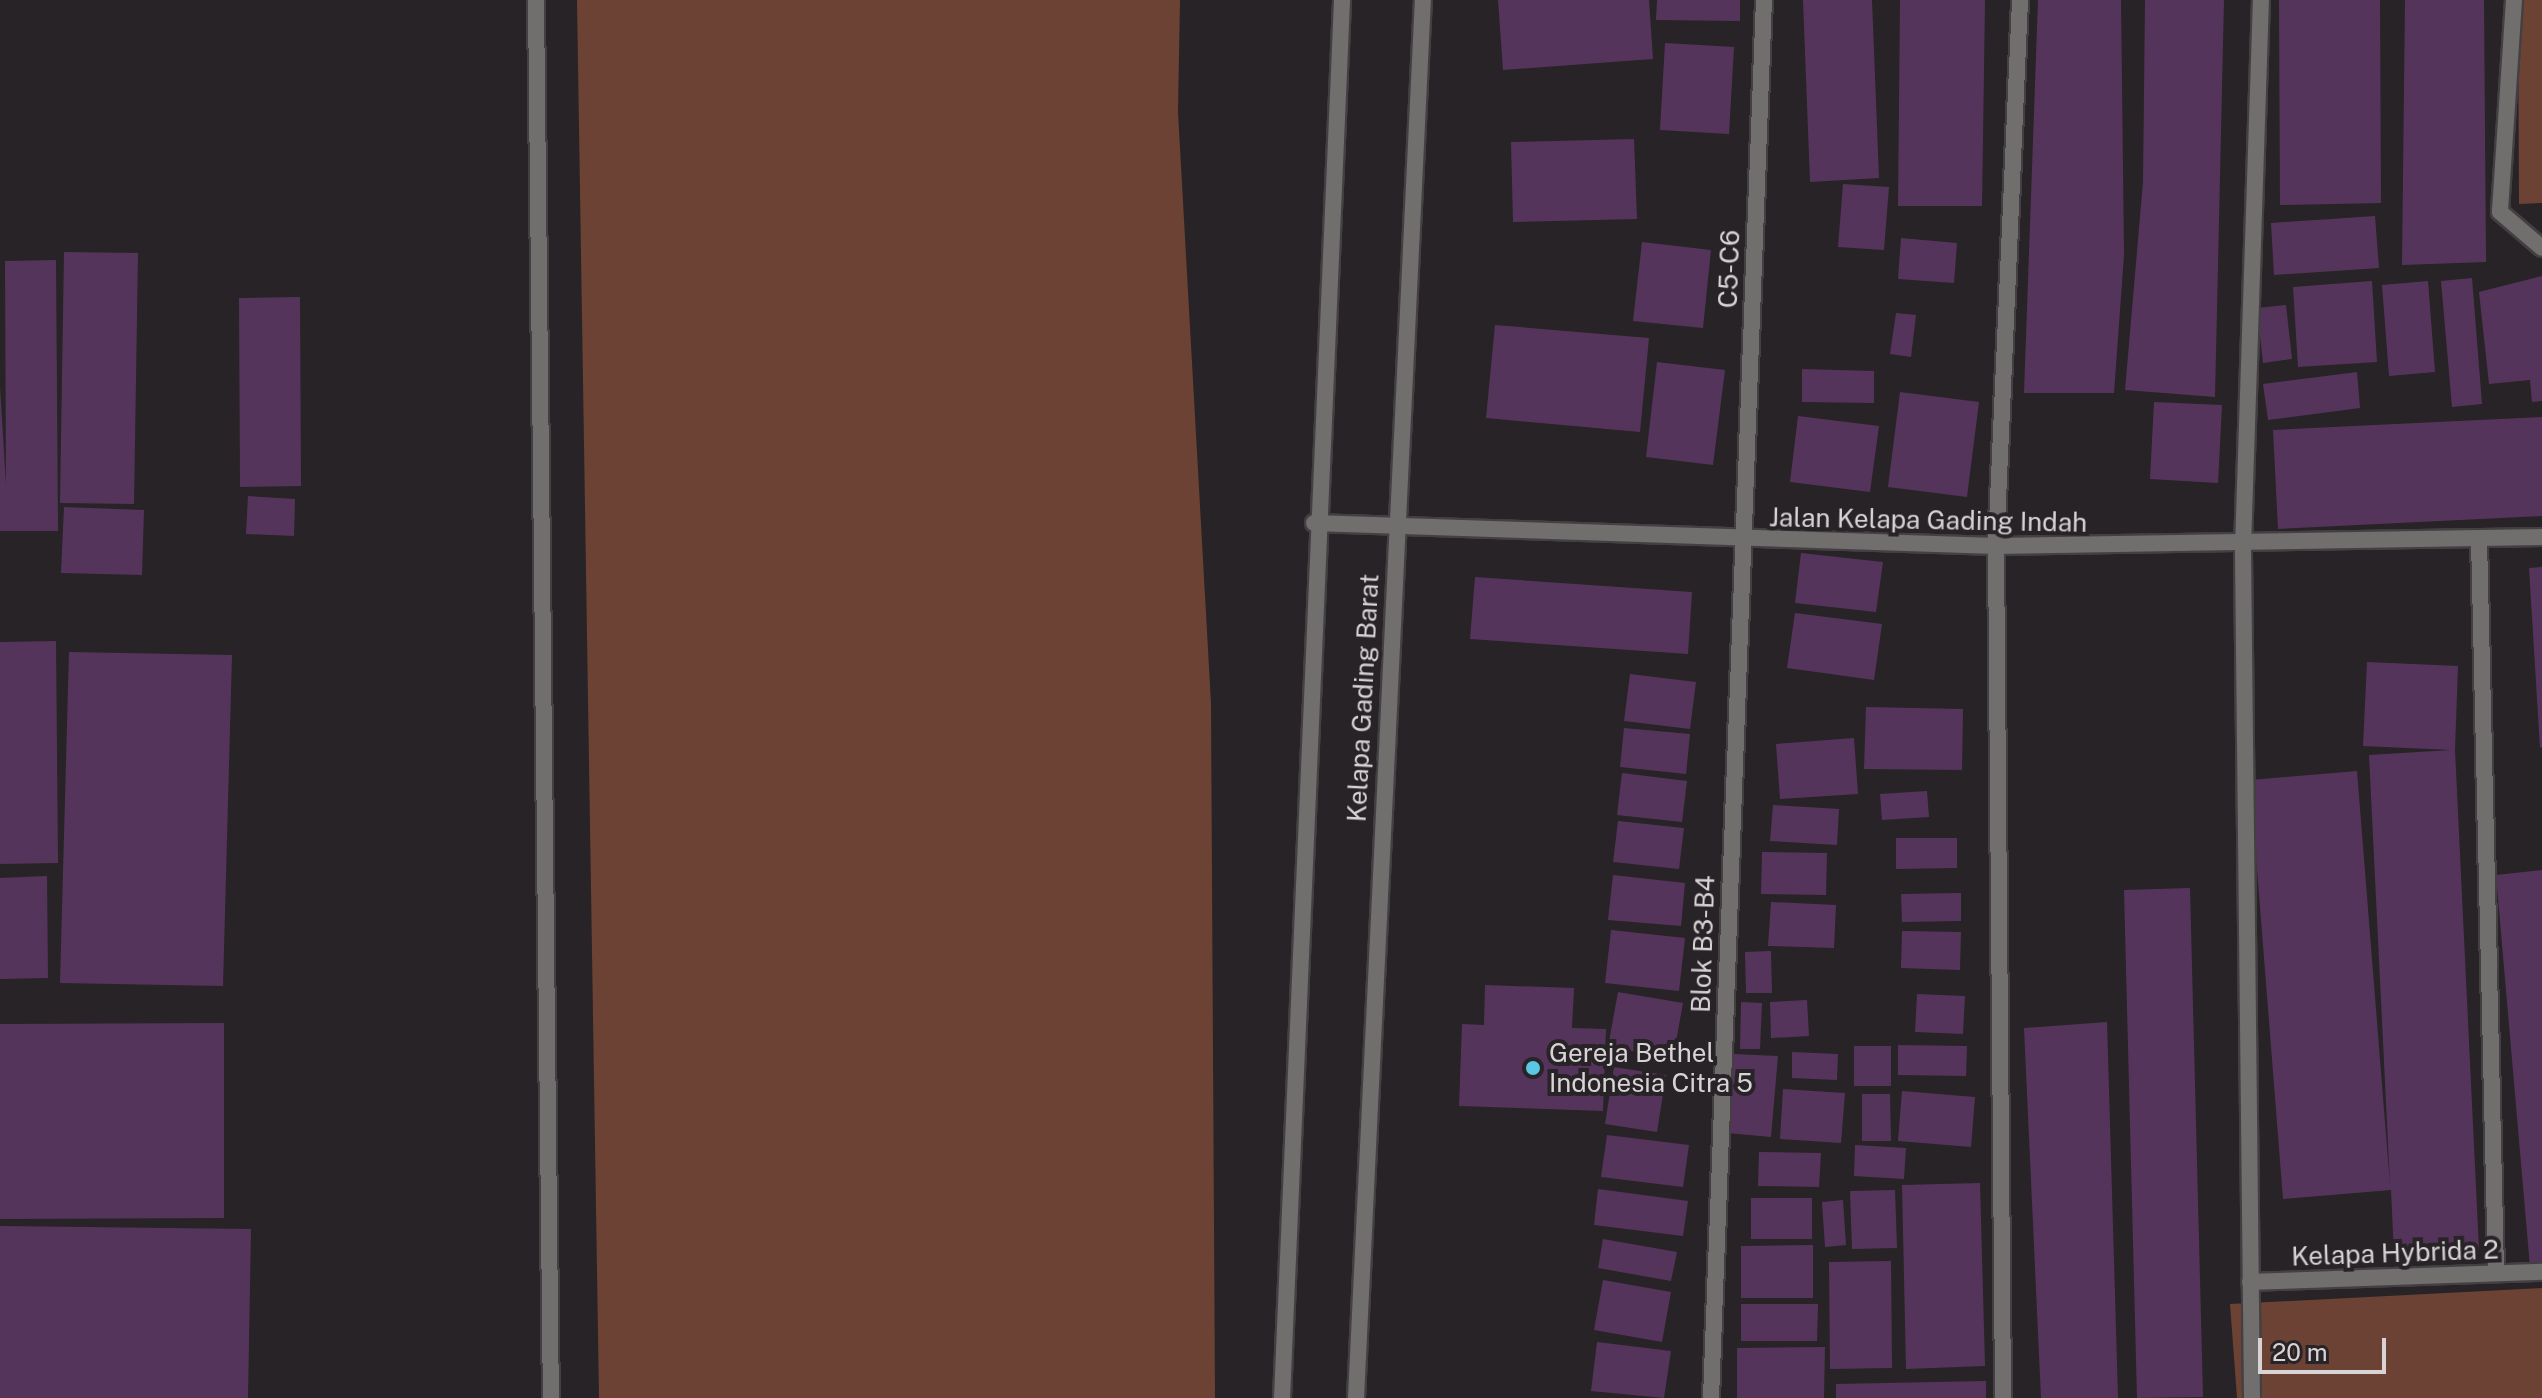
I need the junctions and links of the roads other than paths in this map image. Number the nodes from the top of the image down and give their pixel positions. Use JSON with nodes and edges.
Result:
{"nodes":[{"id":1,"x":536,"y":0,"type":"edge"},
{"id":2,"x":1342,"y":0,"type":"edge"},
{"id":3,"x":1423,"y":0,"type":"edge"},
{"id":4,"x":1764,"y":0,"type":"edge"},
{"id":5,"x":2020,"y":0,"type":"edge"},
{"id":6,"x":2261,"y":0,"type":"edge"},
{"id":7,"x":2514,"y":0,"type":"edge"},
{"id":8,"x":2542,"y":248,"type":"edge"},
{"id":9,"x":1314,"y":523,"type":"junction"},
{"id":10,"x":1395,"y":523,"type":"junction"},
{"id":11,"x":2542,"y":537,"type":"edge"},
{"id":12,"x":2479,"y":539,"type":"junction"},
{"id":13,"x":1741,"y":540,"type":"junction"},
{"id":14,"x":1996,"y":546,"type":"junction"},
{"id":15,"x":2243,"y":547,"type":"junction"},
{"id":16,"x":2542,"y":1272,"type":"edge"},
{"id":17,"x":2496,"y":1273,"type":"junction"},
{"id":18,"x":2250,"y":1282,"type":"junction"},
{"id":19,"x":551,"y":1398,"type":"edge"},
{"id":20,"x":1282,"y":1398,"type":"edge"},
{"id":21,"x":1356,"y":1398,"type":"edge"},
{"id":22,"x":1711,"y":1398,"type":"edge"},
{"id":23,"x":2003,"y":1398,"type":"edge"},
{"id":24,"x":2252,"y":1398,"type":"edge"}],
"edges":[{"from":1,"to":19,"type":"street"},
{"from":2,"to":9,"type":"street"},
{"from":3,"to":10,"type":"street","name":"Kelapa Gading Barat"},
{"from":4,"to":13,"type":"street","name":"C5-C6"},
{"from":5,"to":14,"type":"street"},
{"from":6,"to":15,"type":"street"},
{"from":7,"to":8,"type":"street"},
{"from":9,"to":10,"type":"street","name":"Jalan Kelapa Gading Indah"},
{"from":9,"to":20,"type":"street"},
{"from":10,"to":13,"type":"street","name":"Jalan Kelapa Gading Indah"},
{"from":10,"to":21,"type":"street","name":"Kelapa Gading Barat"},
{"from":11,"to":12,"type":"street","name":"Jalan Kelapa Gading Indah"},
{"from":12,"to":15,"type":"street","name":"Jalan Kelapa Gading Indah"},
{"from":12,"to":17,"type":"street"},
{"from":13,"to":14,"type":"street","name":"Jalan Kelapa Gading Indah"},
{"from":13,"to":22,"type":"street","name":"Blok B3-B4"},
{"from":14,"to":15,"type":"street","name":"Jalan Kelapa Gading Indah"},
{"from":14,"to":23,"type":"street"},
{"from":15,"to":18,"type":"street"},
{"from":16,"to":17,"type":"street","name":"Kelapa Hybrida 2"},
{"from":17,"to":18,"type":"street","name":"Kelapa Hybrida 2"},
{"from":18,"to":24,"type":"street"}]}
